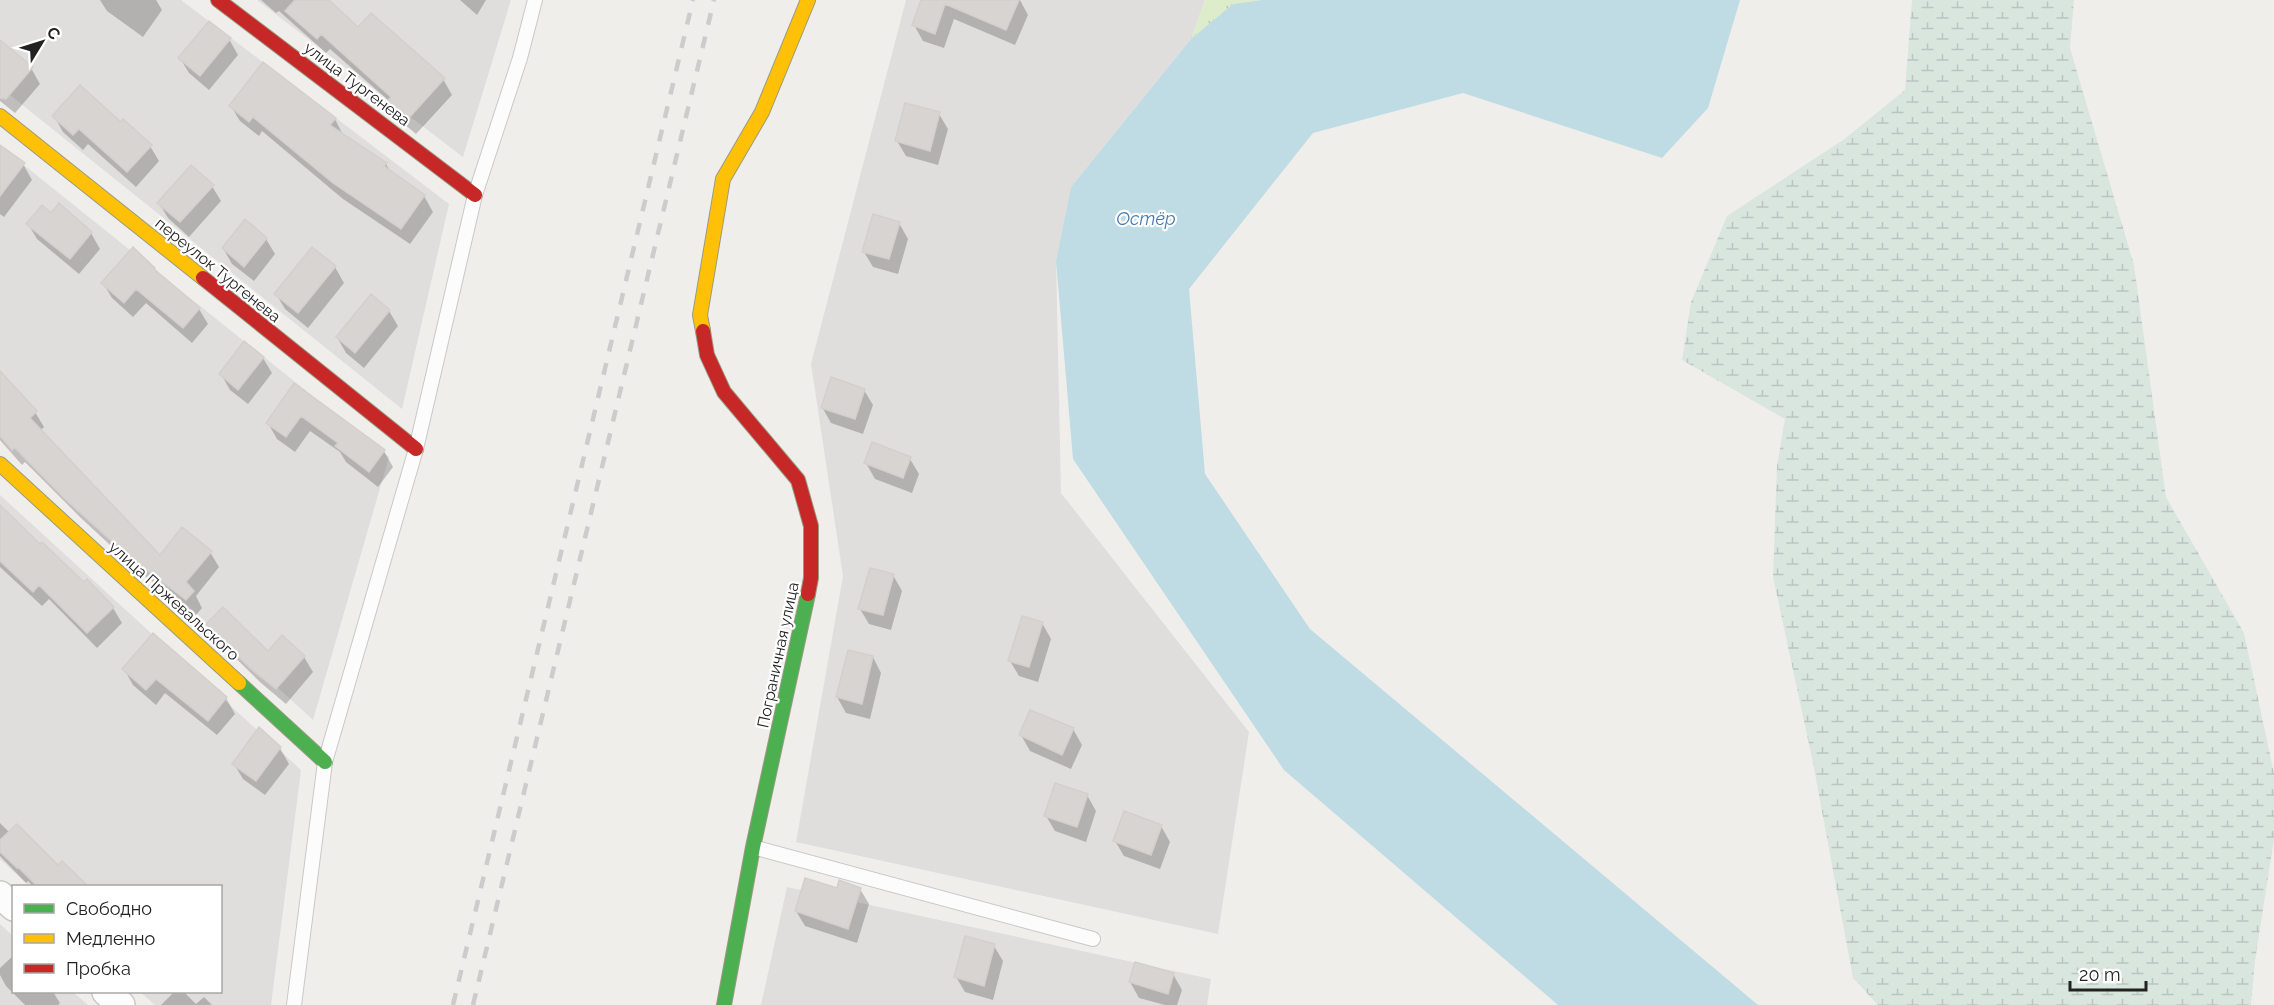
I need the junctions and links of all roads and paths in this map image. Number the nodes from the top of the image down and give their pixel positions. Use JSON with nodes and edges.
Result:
{"nodes":[{"id":1,"x":218,"y":0,"type":"edge"},
{"id":2,"x":535,"y":0,"type":"edge"},
{"id":3,"x":808,"y":0,"type":"edge"},
{"id":4,"x":0,"y":116,"type":"edge"},
{"id":5,"x":475,"y":195,"type":"junction"},
{"id":6,"x":416,"y":449,"type":"junction"},
{"id":7,"x":0,"y":464,"type":"edge"},
{"id":8,"x":325,"y":762,"type":"junction"},
{"id":9,"x":753,"y":847,"type":"junction"},
{"id":10,"x":0,"y":895,"type":"edge"},
{"id":11,"x":12,"y":905,"type":"edge"},
{"id":12,"x":1092,"y":939,"type":"dead end"},
{"id":13,"x":107,"y":993,"type":"edge"},
{"id":14,"x":121,"y":1005,"type":"edge"},
{"id":15,"x":294,"y":1005,"type":"edge"},
{"id":16,"x":724,"y":1005,"type":"edge"}],
"edges":[{"from":1,"to":5,"type":"street","name":"улица Тургенева"},
{"from":2,"to":5,"type":"lane"},
{"from":3,"to":9,"type":"street","name":"Пограничная улица"},
{"from":4,"to":6,"type":"street","name":"переулок Тургенева"},
{"from":5,"to":6,"type":"lane"},
{"from":6,"to":8,"type":"lane"},
{"from":7,"to":8,"type":"street","name":"улица Пржевальского"},
{"from":8,"to":15,"type":"lane"},
{"from":9,"to":12,"type":"lane"},
{"from":9,"to":16,"type":"street","name":"Пограничная улица"},
{"from":10,"to":11,"type":"street"},
{"from":13,"to":14,"type":"street"}]}
